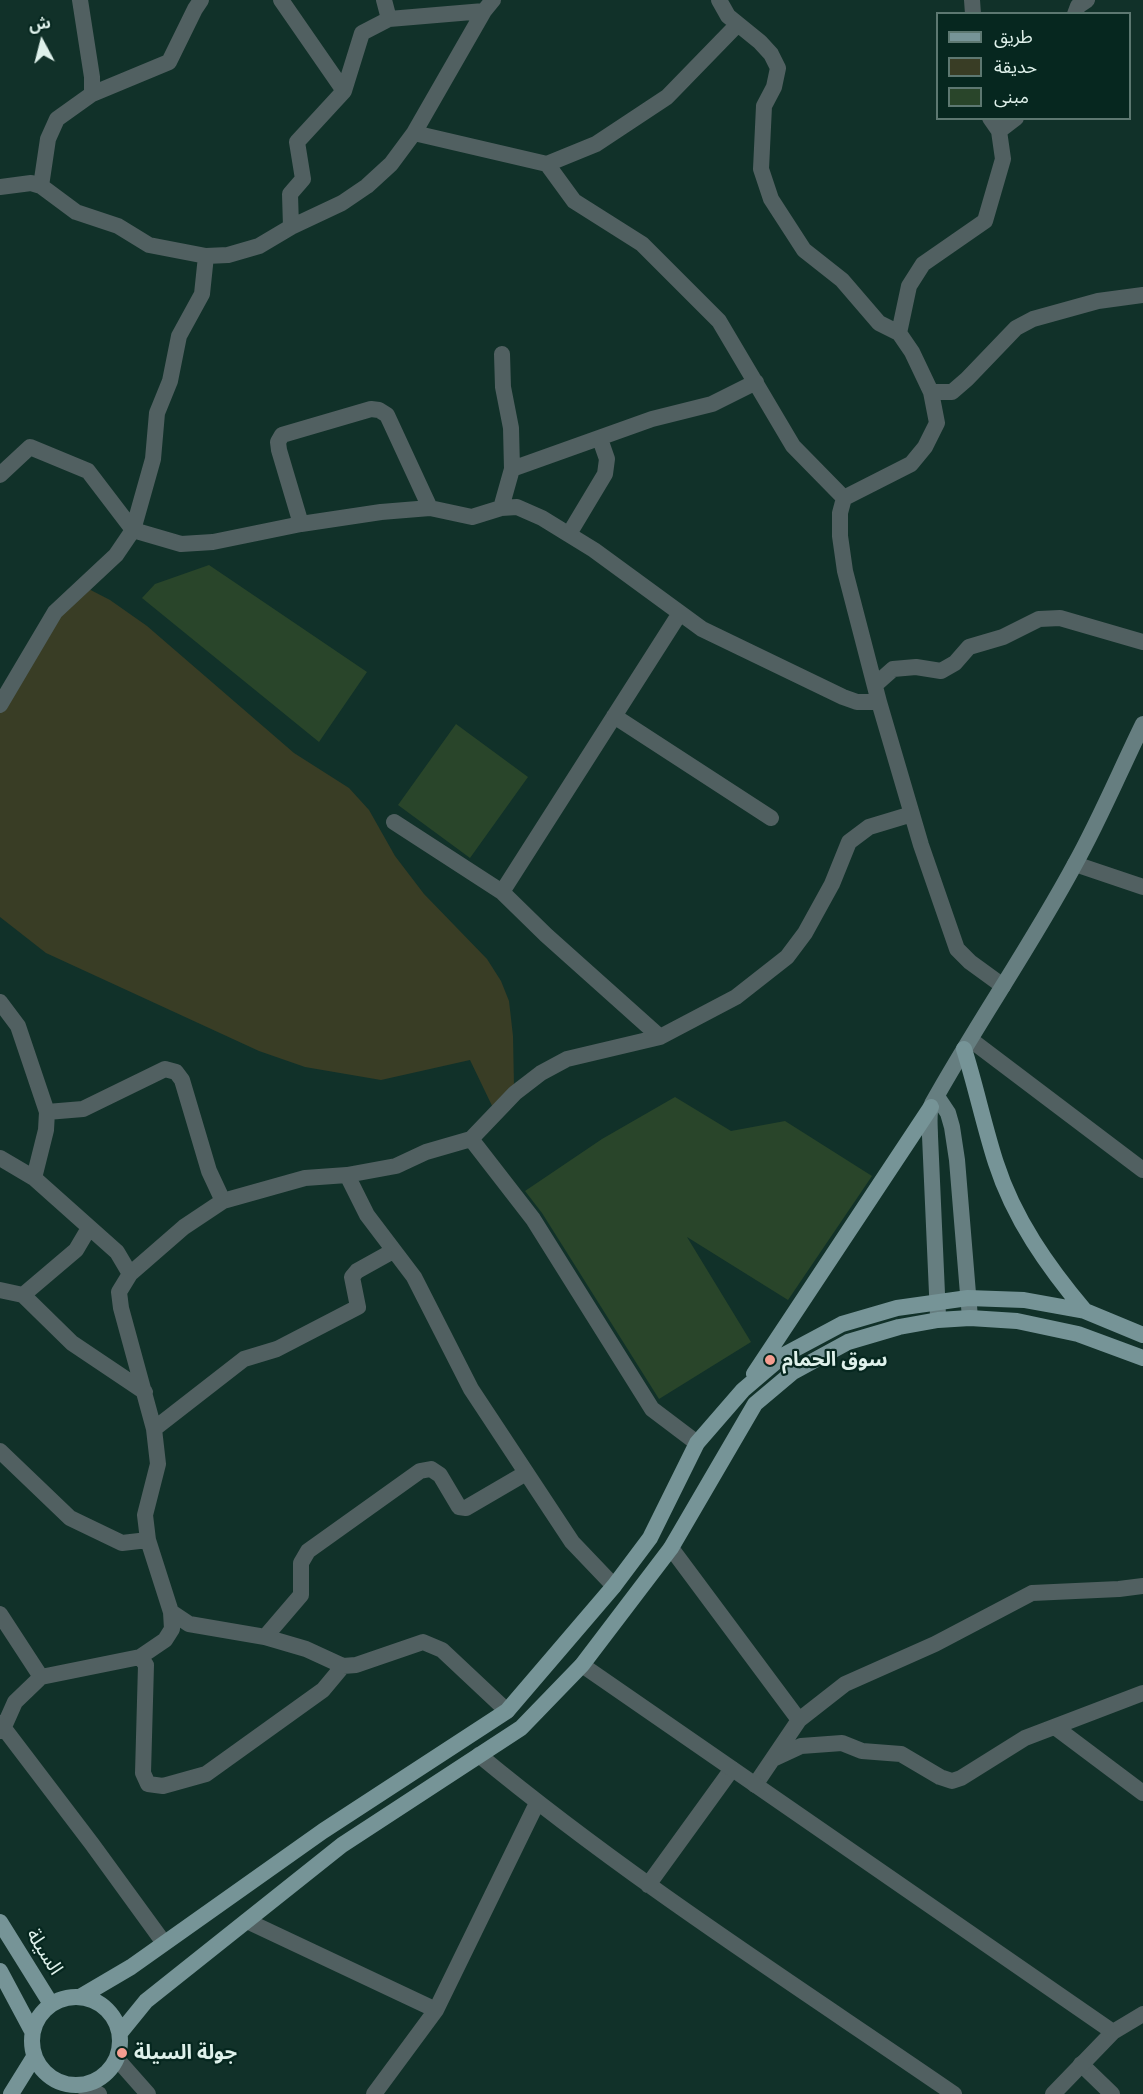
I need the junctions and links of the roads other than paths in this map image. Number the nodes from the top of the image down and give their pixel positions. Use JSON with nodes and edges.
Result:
{"nodes":[{"id":1,"x":80,"y":0,"type":"edge"},
{"id":2,"x":201,"y":0,"type":"edge"},
{"id":3,"x":281,"y":0,"type":"edge"},
{"id":4,"x":384,"y":0,"type":"edge"},
{"id":5,"x":719,"y":0,"type":"edge"},
{"id":6,"x":1087,"y":0,"type":"edge"},
{"id":7,"x":489,"y":6,"type":"edge"},
{"id":8,"x":1076,"y":12,"type":"edge"},
{"id":9,"x":388,"y":19,"type":"junction"},
{"id":10,"x":738,"y":24,"type":"junction"},
{"id":11,"x":344,"y":91,"type":"junction"},
{"id":12,"x":92,"y":94,"type":"junction"},
{"id":13,"x":1010,"y":120,"type":"edge"},
{"id":14,"x":995,"y":125,"type":"edge"},
{"id":15,"x":414,"y":133,"type":"junction"},
{"id":16,"x":547,"y":164,"type":"junction"},
{"id":17,"x":41,"y":186,"type":"junction"},
{"id":18,"x":0,"y":187,"type":"edge"},
{"id":19,"x":291,"y":227,"type":"junction"},
{"id":20,"x":206,"y":256,"type":"junction"},
{"id":21,"x":1143,"y":295,"type":"edge"},
{"id":22,"x":899,"y":333,"type":"junction"},
{"id":23,"x":502,"y":354,"type":"dead end"},
{"id":24,"x":756,"y":382,"type":"junction"},
{"id":25,"x":931,"y":392,"type":"junction"},
{"id":26,"x":600,"y":439,"type":"junction"},
{"id":27,"x":512,"y":469,"type":"junction"},
{"id":28,"x":0,"y":475,"type":"edge"},
{"id":29,"x":844,"y":498,"type":"junction"},
{"id":30,"x":430,"y":508,"type":"junction"},
{"id":31,"x":501,"y":508,"type":"junction"},
{"id":32,"x":301,"y":524,"type":"junction"},
{"id":33,"x":133,"y":530,"type":"junction"},
{"id":34,"x":569,"y":534,"type":"junction"},
{"id":35,"x":680,"y":613,"type":"junction"},
{"id":36,"x":1143,"y":642,"type":"edge"},
{"id":37,"x":875,"y":685,"type":"junction"},
{"id":38,"x":879,"y":702,"type":"junction"},
{"id":39,"x":0,"y":705,"type":"edge"},
{"id":40,"x":614,"y":716,"type":"junction"},
{"id":41,"x":1143,"y":724,"type":"edge"},
{"id":42,"x":912,"y":814,"type":"junction"},
{"id":43,"x":771,"y":818,"type":"dead end"},
{"id":44,"x":394,"y":822,"type":"dead end"},
{"id":45,"x":1075,"y":864,"type":"junction"},
{"id":46,"x":1143,"y":887,"type":"edge"},
{"id":47,"x":502,"y":892,"type":"junction"},
{"id":48,"x":1003,"y":986,"type":"junction"},
{"id":49,"x":0,"y":1002,"type":"edge"},
{"id":50,"x":660,"y":1037,"type":"junction"},
{"id":51,"x":967,"y":1044,"type":"junction"},
{"id":52,"x":934,"y":1103,"type":"junction"},
{"id":53,"x":46,"y":1112,"type":"junction"},
{"id":54,"x":471,"y":1139,"type":"junction"},
{"id":55,"x":0,"y":1158,"type":"edge"},
{"id":56,"x":1143,"y":1170,"type":"edge"},
{"id":57,"x":347,"y":1175,"type":"junction"},
{"id":58,"x":34,"y":1178,"type":"junction"},
{"id":59,"x":223,"y":1201,"type":"junction"},
{"id":60,"x":89,"y":1228,"type":"junction"},
{"id":61,"x":393,"y":1251,"type":"junction"},
{"id":62,"x":130,"y":1274,"type":"junction"},
{"id":63,"x":0,"y":1290,"type":"edge"},
{"id":64,"x":23,"y":1294,"type":"junction"},
{"id":65,"x":968,"y":1298,"type":"junction"},
{"id":66,"x":937,"y":1301,"type":"junction"},
{"id":67,"x":1085,"y":1311,"type":"junction"},
{"id":68,"x":970,"y":1318,"type":"junction"},
{"id":69,"x":938,"y":1320,"type":"junction"},
{"id":70,"x":1143,"y":1335,"type":"edge"},
{"id":71,"x":1143,"y":1358,"type":"edge"},
{"id":72,"x":743,"y":1390,"type":"junction"},
{"id":73,"x":145,"y":1392,"type":"junction"},
{"id":74,"x":154,"y":1429,"type":"junction"},
{"id":75,"x":697,"y":1443,"type":"junction"},
{"id":76,"x":0,"y":1451,"type":"edge"},
{"id":77,"x":526,"y":1473,"type":"junction"},
{"id":78,"x":148,"y":1540,"type":"junction"},
{"id":79,"x":671,"y":1548,"type":"junction"},
{"id":80,"x":614,"y":1586,"type":"junction"},
{"id":81,"x":1143,"y":1586,"type":"edge"},
{"id":82,"x":171,"y":1612,"type":"junction"},
{"id":83,"x":0,"y":1614,"type":"edge"},
{"id":84,"x":266,"y":1637,"type":"junction"},
{"id":85,"x":140,"y":1657,"type":"junction"},
{"id":86,"x":582,"y":1665,"type":"junction"},
{"id":87,"x":343,"y":1666,"type":"junction"},
{"id":88,"x":41,"y":1677,"type":"junction"},
{"id":89,"x":1143,"y":1693,"type":"edge"},
{"id":90,"x":507,"y":1711,"type":"junction"},
{"id":91,"x":799,"y":1719,"type":"junction"},
{"id":92,"x":1055,"y":1727,"type":"junction"},
{"id":93,"x":1,"y":1728,"type":"edge"},
{"id":94,"x":479,"y":1755,"type":"junction"},
{"id":95,"x":773,"y":1759,"type":"junction"},
{"id":96,"x":732,"y":1769,"type":"junction"},
{"id":97,"x":755,"y":1785,"type":"junction"},
{"id":98,"x":1143,"y":1794,"type":"edge"},
{"id":99,"x":537,"y":1803,"type":"junction"},
{"id":100,"x":648,"y":1885,"type":"junction"},
{"id":101,"x":247,"y":1921,"type":"junction"},
{"id":102,"x":0,"y":1922,"type":"edge"},
{"id":103,"x":164,"y":1943,"type":"junction"},
{"id":104,"x":0,"y":1971,"type":"edge"},
{"id":105,"x":80,"y":1996,"type":"junction"},
{"id":106,"x":51,"y":2004,"type":"junction"},
{"id":107,"x":436,"y":2010,"type":"junction"},
{"id":108,"x":1143,"y":2014,"type":"edge"},
{"id":109,"x":32,"y":2031,"type":"junction"},
{"id":110,"x":1113,"y":2032,"type":"junction"},
{"id":111,"x":120,"y":2033,"type":"junction"},
{"id":112,"x":34,"y":2057,"type":"junction"},
{"id":113,"x":117,"y":2058,"type":"junction"},
{"id":114,"x":1081,"y":2064,"type":"junction"},
{"id":115,"x":79,"y":2085,"type":"junction"},
{"id":116,"x":52,"y":2088,"type":"edge"},
{"id":117,"x":11,"y":2094,"type":"edge"},
{"id":118,"x":99,"y":2094,"type":"edge"},
{"id":119,"x":148,"y":2094,"type":"edge"},
{"id":120,"x":374,"y":2094,"type":"edge"},
{"id":121,"x":954,"y":2094,"type":"edge"},
{"id":122,"x":1053,"y":2094,"type":"edge"},
{"id":123,"x":1112,"y":2094,"type":"edge"}],
"edges":[{"from":1,"to":12,"type":"street"},
{"from":2,"to":12,"type":"street"},
{"from":3,"to":11,"type":"street"},
{"from":4,"to":9,"type":"street"},
{"from":5,"to":10,"type":"street"},
{"from":6,"to":8,"type":"street"},
{"from":7,"to":9,"type":"street"},
{"from":7,"to":15,"type":"street"},
{"from":9,"to":11,"type":"street"},
{"from":10,"to":16,"type":"street"},
{"from":10,"to":22,"type":"street"},
{"from":11,"to":19,"type":"street"},
{"from":12,"to":17,"type":"street"},
{"from":13,"to":14,"type":"street"},
{"from":14,"to":22,"type":"street"},
{"from":15,"to":16,"type":"street"},
{"from":15,"to":19,"type":"street"},
{"from":16,"to":24,"type":"street"},
{"from":17,"to":18,"type":"street"},
{"from":17,"to":20,"type":"street"},
{"from":19,"to":20,"type":"street"},
{"from":20,"to":33,"type":"street"},
{"from":21,"to":25,"type":"street"},
{"from":22,"to":25,"type":"street"},
{"from":23,"to":27,"type":"street"},
{"from":24,"to":26,"type":"street"},
{"from":24,"to":29,"type":"street"},
{"from":25,"to":29,"type":"street"},
{"from":26,"to":27,"type":"street"},
{"from":26,"to":34,"type":"street"},
{"from":27,"to":31,"type":"street"},
{"from":28,"to":33,"type":"street"},
{"from":29,"to":37,"type":"street"},
{"from":30,"to":31,"type":"street"},
{"from":30,"to":32,"type":"street"},
{"from":30,"to":32,"type":"street"},
{"from":31,"to":34,"type":"street"},
{"from":32,"to":33,"type":"street"},
{"from":33,"to":39,"type":"street"},
{"from":34,"to":35,"type":"street"},
{"from":35,"to":38,"type":"street"},
{"from":35,"to":40,"type":"street"},
{"from":36,"to":37,"type":"street"},
{"from":37,"to":38,"type":"street"},
{"from":38,"to":42,"type":"street"},
{"from":40,"to":43,"type":"street"},
{"from":40,"to":47,"type":"street"},
{"from":41,"to":45,"type":"main road"},
{"from":42,"to":48,"type":"street"},
{"from":42,"to":50,"type":"street"},
{"from":44,"to":47,"type":"street"},
{"from":45,"to":46,"type":"street"},
{"from":45,"to":48,"type":"main road"},
{"from":47,"to":50,"type":"street"},
{"from":48,"to":51,"type":"main road"},
{"from":49,"to":53,"type":"street"},
{"from":50,"to":54,"type":"street"},
{"from":51,"to":52,"type":"main road"},
{"from":51,"to":56,"type":"street"},
{"from":51,"to":67,"type":"main road"},
{"from":52,"to":65,"type":"main road"},
{"from":52,"to":66,"type":"main road"},
{"from":52,"to":72,"type":"main road"},
{"from":53,"to":58,"type":"street"},
{"from":53,"to":59,"type":"street"},
{"from":54,"to":57,"type":"street"},
{"from":54,"to":75,"type":"street"},
{"from":55,"to":58,"type":"street"},
{"from":57,"to":59,"type":"street"},
{"from":57,"to":61,"type":"street"},
{"from":58,"to":60,"type":"street"},
{"from":59,"to":62,"type":"street"},
{"from":60,"to":62,"type":"street"},
{"from":60,"to":64,"type":"street"},
{"from":61,"to":74,"type":"street"},
{"from":61,"to":77,"type":"street"},
{"from":62,"to":73,"type":"street"},
{"from":63,"to":64,"type":"street"},
{"from":64,"to":73,"type":"street"},
{"from":65,"to":66,"type":"main road"},
{"from":65,"to":67,"type":"main road"},
{"from":65,"to":68,"type":"main road"},
{"from":66,"to":69,"type":"main road"},
{"from":66,"to":72,"type":"main road"},
{"from":67,"to":70,"type":"main road"},
{"from":68,"to":69,"type":"main road"},
{"from":68,"to":71,"type":"main road"},
{"from":69,"to":79,"type":"main road"},
{"from":72,"to":75,"type":"main road"},
{"from":73,"to":74,"type":"street"},
{"from":74,"to":78,"type":"street"},
{"from":75,"to":80,"type":"main road"},
{"from":76,"to":78,"type":"street"},
{"from":77,"to":80,"type":"street"},
{"from":77,"to":84,"type":"street"},
{"from":78,"to":82,"type":"street"},
{"from":79,"to":86,"type":"main road"},
{"from":79,"to":91,"type":"street"},
{"from":80,"to":90,"type":"main road"},
{"from":81,"to":91,"type":"street"},
{"from":82,"to":84,"type":"street"},
{"from":82,"to":85,"type":"street"},
{"from":83,"to":88,"type":"street"},
{"from":84,"to":87,"type":"street"},
{"from":85,"to":87,"type":"street"},
{"from":85,"to":88,"type":"street"},
{"from":86,"to":94,"type":"main road"},
{"from":86,"to":96,"type":"street"},
{"from":87,"to":90,"type":"street"},
{"from":88,"to":93,"type":"street"},
{"from":89,"to":92,"type":"street"},
{"from":90,"to":103,"type":"main road"},
{"from":91,"to":95,"type":"street"},
{"from":92,"to":95,"type":"street"},
{"from":92,"to":98,"type":"street"},
{"from":93,"to":103,"type":"street"},
{"from":94,"to":99,"type":"street"},
{"from":94,"to":101,"type":"main road"},
{"from":95,"to":97,"type":"street"},
{"from":96,"to":97,"type":"street"},
{"from":96,"to":100,"type":"street"},
{"from":97,"to":110,"type":"street"},
{"from":99,"to":100,"type":"street"},
{"from":99,"to":107,"type":"street"},
{"from":100,"to":121,"type":"street"},
{"from":101,"to":107,"type":"street"},
{"from":101,"to":111,"type":"main road"},
{"from":102,"to":106,"type":"main road","name":"السيلة"},
{"from":103,"to":105,"type":"main road"},
{"from":104,"to":109,"type":"main road"},
{"from":105,"to":106,"type":"main road"},
{"from":105,"to":111,"type":"main road"},
{"from":106,"to":109,"type":"main road"},
{"from":107,"to":120,"type":"street"},
{"from":108,"to":110,"type":"street"},
{"from":109,"to":112,"type":"main road"},
{"from":110,"to":114,"type":"street"},
{"from":111,"to":113,"type":"main road"},
{"from":112,"to":116,"type":"main road"},
{"from":112,"to":117,"type":"main road"},
{"from":113,"to":115,"type":"main road"},
{"from":113,"to":119,"type":"street"},
{"from":114,"to":122,"type":"street"},
{"from":114,"to":123,"type":"street"},
{"from":115,"to":116,"type":"main road"},
{"from":115,"to":118,"type":"street"}]}
